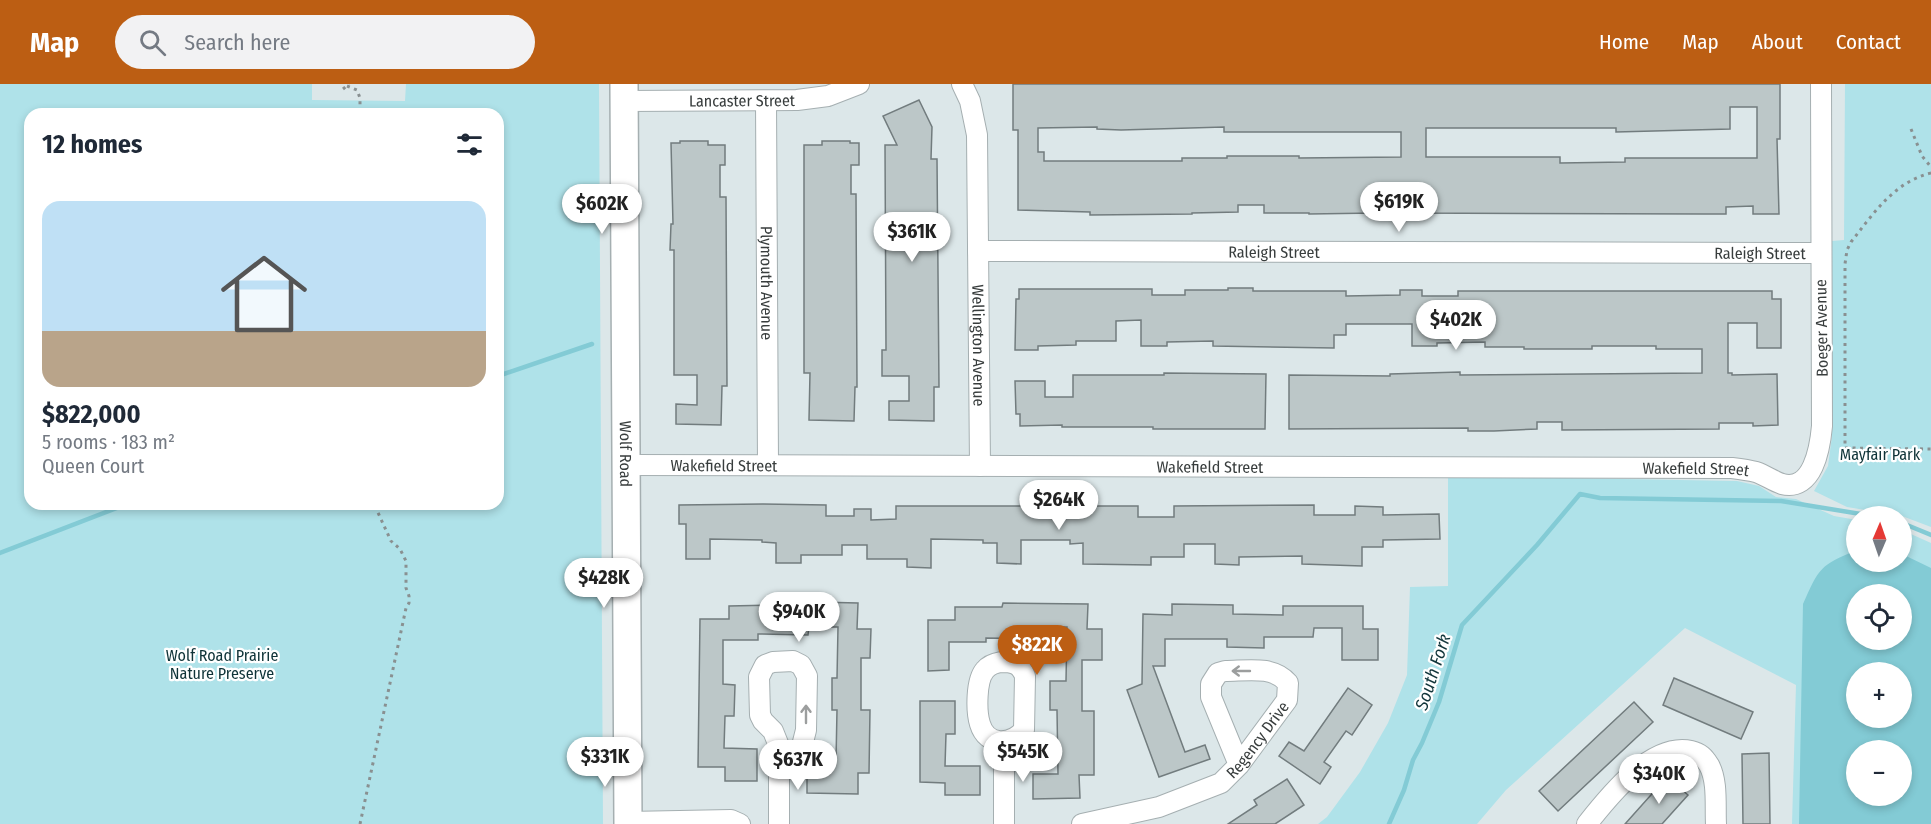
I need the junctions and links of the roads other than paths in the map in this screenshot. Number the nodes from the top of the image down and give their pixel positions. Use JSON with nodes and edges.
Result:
{"nodes":[{"id":1,"x":859,"y":84,"type":"edge"},
{"id":2,"x":962,"y":84,"type":"edge"},
{"id":3,"x":1821,"y":84,"type":"edge"},
{"id":4,"x":624,"y":92,"type":"edge"},
{"id":5,"x":766,"y":101,"type":"junction"},
{"id":6,"x":978,"y":251,"type":"junction"},
{"id":7,"x":1821,"y":253,"type":"junction"},
{"id":8,"x":626,"y":465,"type":"junction"},
{"id":9,"x":768,"y":465,"type":"junction"},
{"id":10,"x":980,"y":466,"type":"junction"},
{"id":11,"x":1789,"y":485,"type":"joint"},
{"id":12,"x":1004,"y":742,"type":"dead end"},
{"id":13,"x":780,"y":757,"type":"junction"},
{"id":14,"x":1239,"y":765,"type":"junction"},
{"id":15,"x":628,"y":823,"type":"edge"},
{"id":16,"x":740,"y":824,"type":"edge"},
{"id":17,"x":779,"y":824,"type":"edge"},
{"id":18,"x":1004,"y":824,"type":"edge"},
{"id":19,"x":1082,"y":824,"type":"edge"},
{"id":20,"x":1587,"y":824,"type":"edge"},
{"id":21,"x":1716,"y":824,"type":"edge"}],
"edges":[{"from":1,"to":5,"type":"street","name":"Lancaster Street"},
{"from":2,"to":6,"type":"street","name":"Wellington Avenue"},
{"from":3,"to":7,"type":"street","name":"Boeger Avenue"},
{"from":4,"to":5,"type":"street","name":"Lancaster Street"},
{"from":4,"to":8,"type":"main road","name":"Wolf Road"},
{"from":5,"to":9,"type":"street","name":"Plymouth Avenue"},
{"from":6,"to":7,"type":"street","name":"Raleigh Street"},
{"from":6,"to":10,"type":"street","name":"Wellington Avenue"},
{"from":7,"to":11,"type":"street","name":"Boeger Avenue"},
{"from":8,"to":9,"type":"street","name":"Wakefield Street"},
{"from":8,"to":15,"type":"main road","name":"Wolf Road"},
{"from":9,"to":10,"type":"street","name":"Wakefield Street"},
{"from":10,"to":11,"type":"street","name":"Wakefield Street"},
{"from":12,"to":18,"type":"street"},
{"from":13,"to":13,"type":"street","one_way":true},
{"from":13,"to":17,"type":"street"},
{"from":14,"to":14,"type":"street","name":"Regency Drive","one_way":true},
{"from":14,"to":19,"type":"street","name":"Regency Drive"},
{"from":15,"to":16,"type":"street"},
{"from":20,"to":21,"type":"street"}]}
